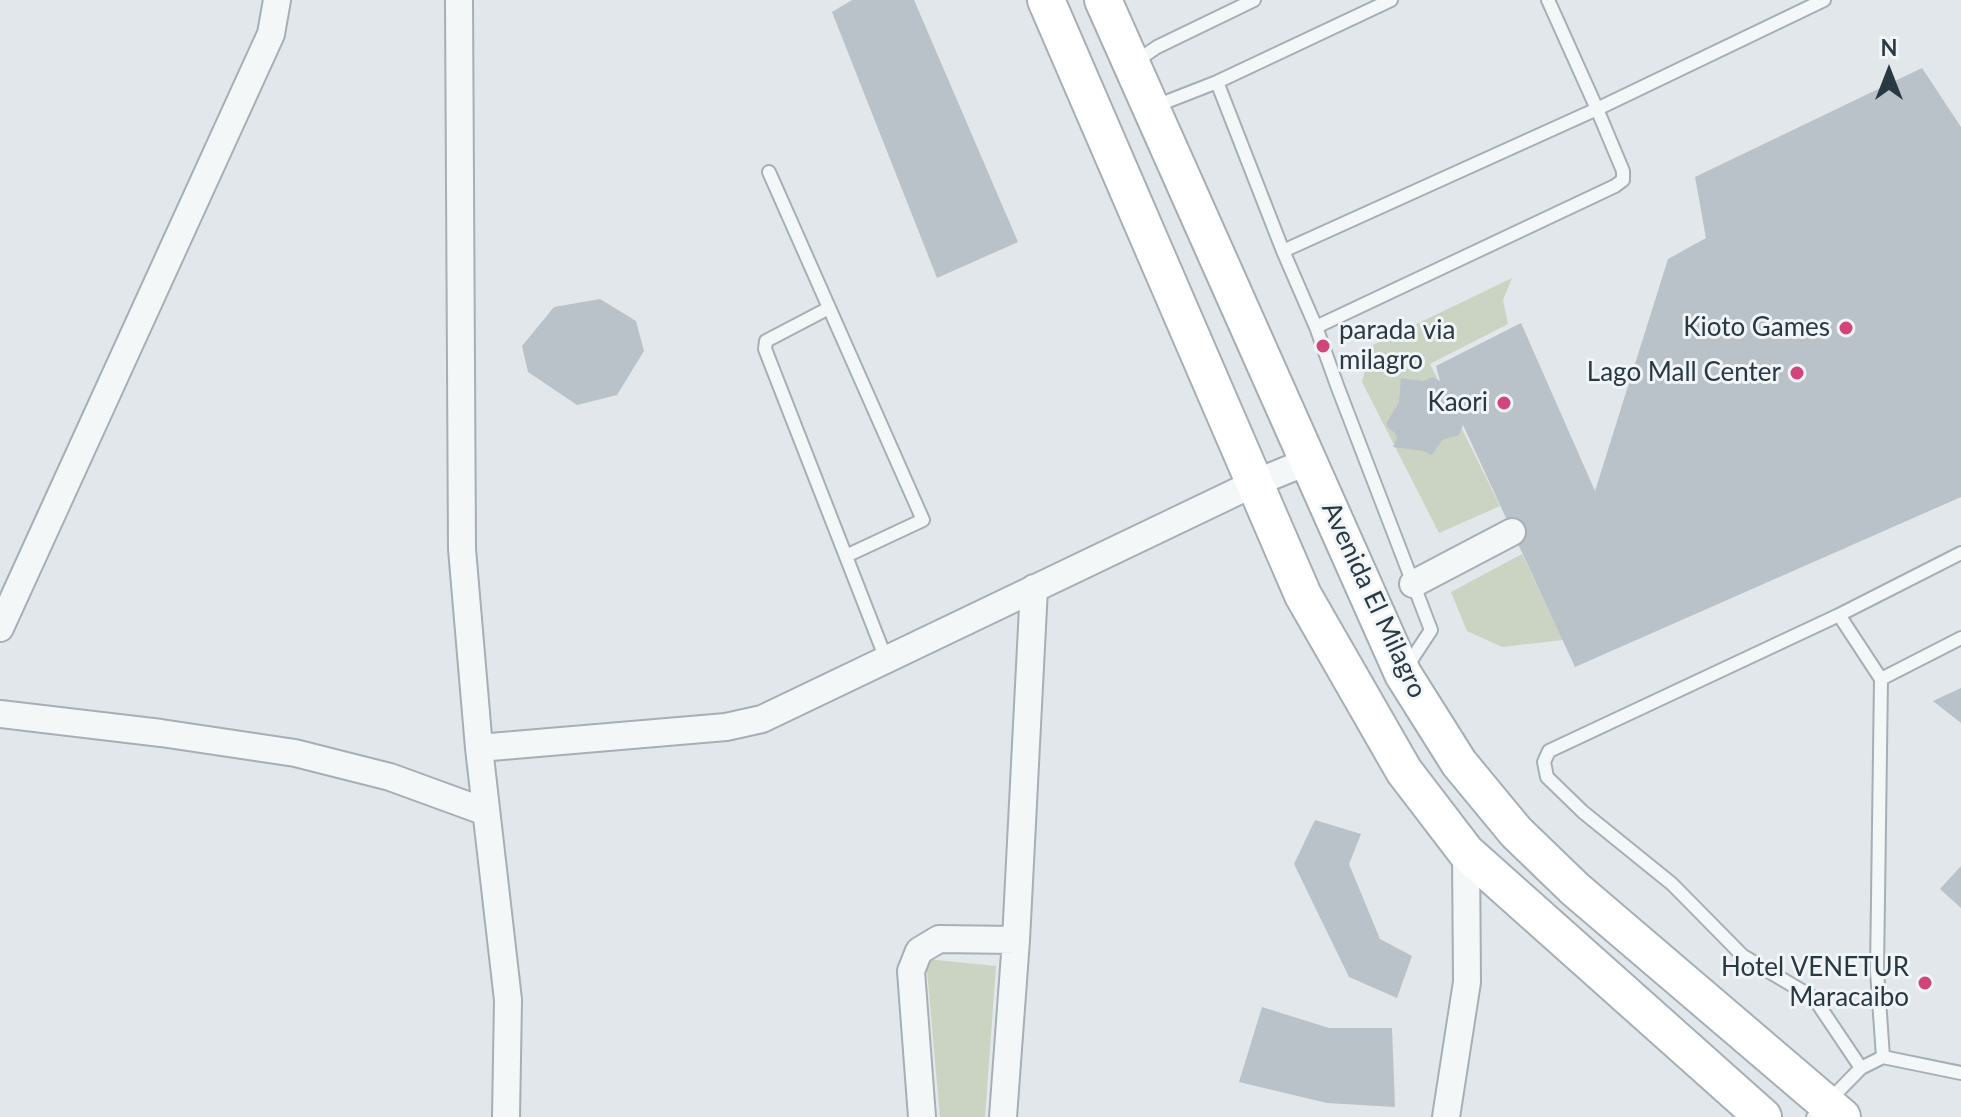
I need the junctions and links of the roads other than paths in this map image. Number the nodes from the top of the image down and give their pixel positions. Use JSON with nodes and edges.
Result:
{"nodes":[{"id":1,"x":277,"y":0,"type":"edge"},
{"id":2,"x":459,"y":0,"type":"edge"},
{"id":3,"x":1046,"y":0,"type":"edge"},
{"id":4,"x":1103,"y":0,"type":"edge"},
{"id":5,"x":1254,"y":0,"type":"edge"},
{"id":6,"x":1391,"y":0,"type":"edge"},
{"id":7,"x":1548,"y":0,"type":"edge"},
{"id":8,"x":1824,"y":0,"type":"edge"},
{"id":9,"x":1132,"y":64,"type":"junction"},
{"id":10,"x":1217,"y":82,"type":"junction"},
{"id":11,"x":1151,"y":107,"type":"junction"},
{"id":12,"x":1597,"y":109,"type":"junction"},
{"id":13,"x":769,"y":172,"type":"dead end"},
{"id":14,"x":1283,"y":251,"type":"junction"},
{"id":15,"x":829,"y":308,"type":"junction"},
{"id":16,"x":1316,"y":327,"type":"junction"},
{"id":17,"x":1309,"y":461,"type":"junction"},
{"id":18,"x":1255,"y":483,"type":"junction"},
{"id":19,"x":1512,"y":532,"type":"dead end"},
{"id":20,"x":1961,"y":553,"type":"edge"},
{"id":21,"x":846,"y":556,"type":"junction"},
{"id":22,"x":1413,"y":584,"type":"junction"},
{"id":23,"x":1034,"y":588,"type":"junction"},
{"id":24,"x":1839,"y":615,"type":"junction"},
{"id":25,"x":0,"y":628,"type":"edge"},
{"id":26,"x":1961,"y":638,"type":"edge"},
{"id":27,"x":886,"y":659,"type":"junction"},
{"id":28,"x":1403,"y":674,"type":"junction"},
{"id":29,"x":1881,"y":679,"type":"junction"},
{"id":30,"x":0,"y":714,"type":"edge"},
{"id":31,"x":479,"y":748,"type":"junction"},
{"id":32,"x":486,"y":812,"type":"junction"},
{"id":33,"x":1466,"y":852,"type":"junction"},
{"id":34,"x":1016,"y":940,"type":"junction"},
{"id":35,"x":1883,"y":1057,"type":"junction"},
{"id":36,"x":1861,"y":1068,"type":"junction"},
{"id":37,"x":1961,"y":1073,"type":"edge"},
{"id":38,"x":1827,"y":1112,"type":"edge"},
{"id":39,"x":506,"y":1117,"type":"edge"},
{"id":40,"x":922,"y":1117,"type":"edge"},
{"id":41,"x":1003,"y":1117,"type":"edge"},
{"id":42,"x":1446,"y":1117,"type":"edge"},
{"id":43,"x":1763,"y":1117,"type":"edge"}],
"edges":[{"from":1,"to":25,"type":"street"},
{"from":2,"to":31,"type":"street"},
{"from":3,"to":18,"type":"main road","name":"Avenida El Milagro"},
{"from":4,"to":9,"type":"main road","name":"Avenida El Milagro"},
{"from":5,"to":9,"type":"lane"},
{"from":6,"to":10,"type":"lane"},
{"from":7,"to":12,"type":"lane"},
{"from":8,"to":12,"type":"lane"},
{"from":9,"to":11,"type":"main road","name":"Avenida El Milagro"},
{"from":10,"to":11,"type":"lane"},
{"from":10,"to":14,"type":"lane"},
{"from":11,"to":17,"type":"main road","name":"Avenida El Milagro"},
{"from":12,"to":14,"type":"lane"},
{"from":12,"to":16,"type":"lane"},
{"from":13,"to":15,"type":"lane"},
{"from":14,"to":16,"type":"lane"},
{"from":15,"to":21,"type":"lane"},
{"from":15,"to":21,"type":"lane"},
{"from":16,"to":22,"type":"lane"},
{"from":17,"to":18,"type":"street"},
{"from":17,"to":28,"type":"main road","name":"Avenida El Milagro"},
{"from":18,"to":23,"type":"street"},
{"from":18,"to":33,"type":"main road","name":"Avenida El Milagro"},
{"from":19,"to":22,"type":"street"},
{"from":20,"to":24,"type":"lane"},
{"from":21,"to":27,"type":"lane"},
{"from":22,"to":28,"type":"lane"},
{"from":23,"to":27,"type":"street"},
{"from":23,"to":34,"type":"street"},
{"from":24,"to":29,"type":"lane"},
{"from":24,"to":36,"type":"lane"},
{"from":26,"to":29,"type":"lane"},
{"from":27,"to":31,"type":"street"},
{"from":28,"to":38,"type":"main road","name":"Avenida El Milagro"},
{"from":29,"to":35,"type":"lane"},
{"from":30,"to":32,"type":"street"},
{"from":31,"to":32,"type":"street"},
{"from":32,"to":39,"type":"street"},
{"from":33,"to":42,"type":"street"},
{"from":33,"to":43,"type":"main road","name":"Avenida El Milagro"},
{"from":34,"to":40,"type":"street"},
{"from":34,"to":41,"type":"street"},
{"from":35,"to":36,"type":"lane"},
{"from":35,"to":37,"type":"lane"},
{"from":36,"to":38,"type":"lane"}]}
